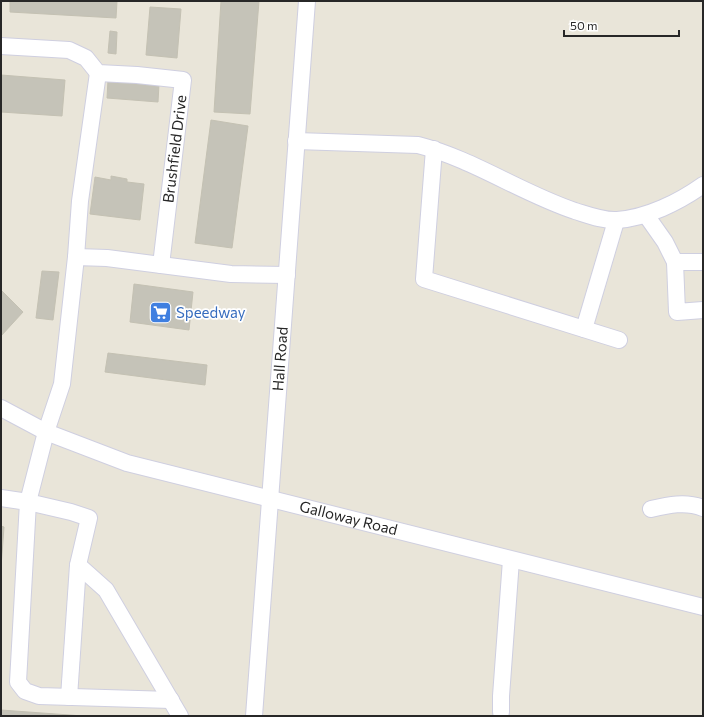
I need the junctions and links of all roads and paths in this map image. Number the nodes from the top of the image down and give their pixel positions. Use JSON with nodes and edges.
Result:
{"nodes":[{"id":1,"x":307,"y":1,"type":"edge"},
{"id":2,"x":1,"y":46,"type":"edge"},
{"id":3,"x":98,"y":73,"type":"junction"},
{"id":4,"x":296,"y":141,"type":"junction"},
{"id":5,"x":434,"y":149,"type":"junction"},
{"id":6,"x":703,"y":185,"type":"edge"},
{"id":7,"x":646,"y":215,"type":"junction"},
{"id":8,"x":616,"y":221,"type":"junction"},
{"id":9,"x":76,"y":257,"type":"junction"},
{"id":10,"x":675,"y":262,"type":"junction"},
{"id":11,"x":703,"y":262,"type":"edge"},
{"id":12,"x":160,"y":265,"type":"junction"},
{"id":13,"x":287,"y":275,"type":"junction"},
{"id":14,"x":703,"y":310,"type":"edge"},
{"id":15,"x":584,"y":330,"type":"junction"},
{"id":16,"x":619,"y":340,"type":"dead end"},
{"id":17,"x":1,"y":408,"type":"edge"},
{"id":18,"x":46,"y":432,"type":"junction"},
{"id":19,"x":1,"y":498,"type":"edge"},
{"id":20,"x":270,"y":499,"type":"junction"},
{"id":21,"x":28,"y":502,"type":"junction"},
{"id":22,"x":703,"y":508,"type":"edge"},
{"id":23,"x":651,"y":509,"type":"dead end"},
{"id":24,"x":511,"y":560,"type":"junction"},
{"id":25,"x":78,"y":565,"type":"junction"},
{"id":26,"x":703,"y":607,"type":"edge"},
{"id":27,"x":69,"y":697,"type":"junction"},
{"id":28,"x":171,"y":700,"type":"junction"},
{"id":29,"x":501,"y":712,"type":"dead end"},
{"id":30,"x":180,"y":716,"type":"edge"},
{"id":31,"x":254,"y":716,"type":"edge"}],
"edges":[{"from":1,"to":4,"type":"street","name":"Hall Road"},
{"from":2,"to":3,"type":"street"},
{"from":3,"to":9,"type":"street"},
{"from":3,"to":12,"type":"street","name":"Brushfield Drive"},
{"from":4,"to":5,"type":"street"},
{"from":4,"to":13,"type":"street","name":"Hall Road"},
{"from":5,"to":8,"type":"street"},
{"from":5,"to":15,"type":"street"},
{"from":6,"to":7,"type":"street"},
{"from":7,"to":8,"type":"street"},
{"from":7,"to":10,"type":"street"},
{"from":8,"to":15,"type":"street"},
{"from":9,"to":12,"type":"street"},
{"from":9,"to":18,"type":"street"},
{"from":10,"to":11,"type":"street"},
{"from":10,"to":14,"type":"street"},
{"from":12,"to":13,"type":"street"},
{"from":13,"to":20,"type":"street","name":"Hall Road"},
{"from":15,"to":16,"type":"street"},
{"from":17,"to":18,"type":"street","name":"Galloway Road"},
{"from":18,"to":20,"type":"street","name":"Galloway Road"},
{"from":18,"to":21,"type":"street"},
{"from":19,"to":21,"type":"street"},
{"from":20,"to":24,"type":"street","name":"Galloway Road"},
{"from":20,"to":31,"type":"street","name":"Hall Road"},
{"from":21,"to":25,"type":"street"},
{"from":21,"to":27,"type":"street"},
{"from":22,"to":23,"type":"street"},
{"from":24,"to":26,"type":"street","name":"Galloway Road"},
{"from":24,"to":29,"type":"street"},
{"from":25,"to":27,"type":"street"},
{"from":25,"to":28,"type":"street"},
{"from":27,"to":28,"type":"street"},
{"from":28,"to":30,"type":"street"}]}
